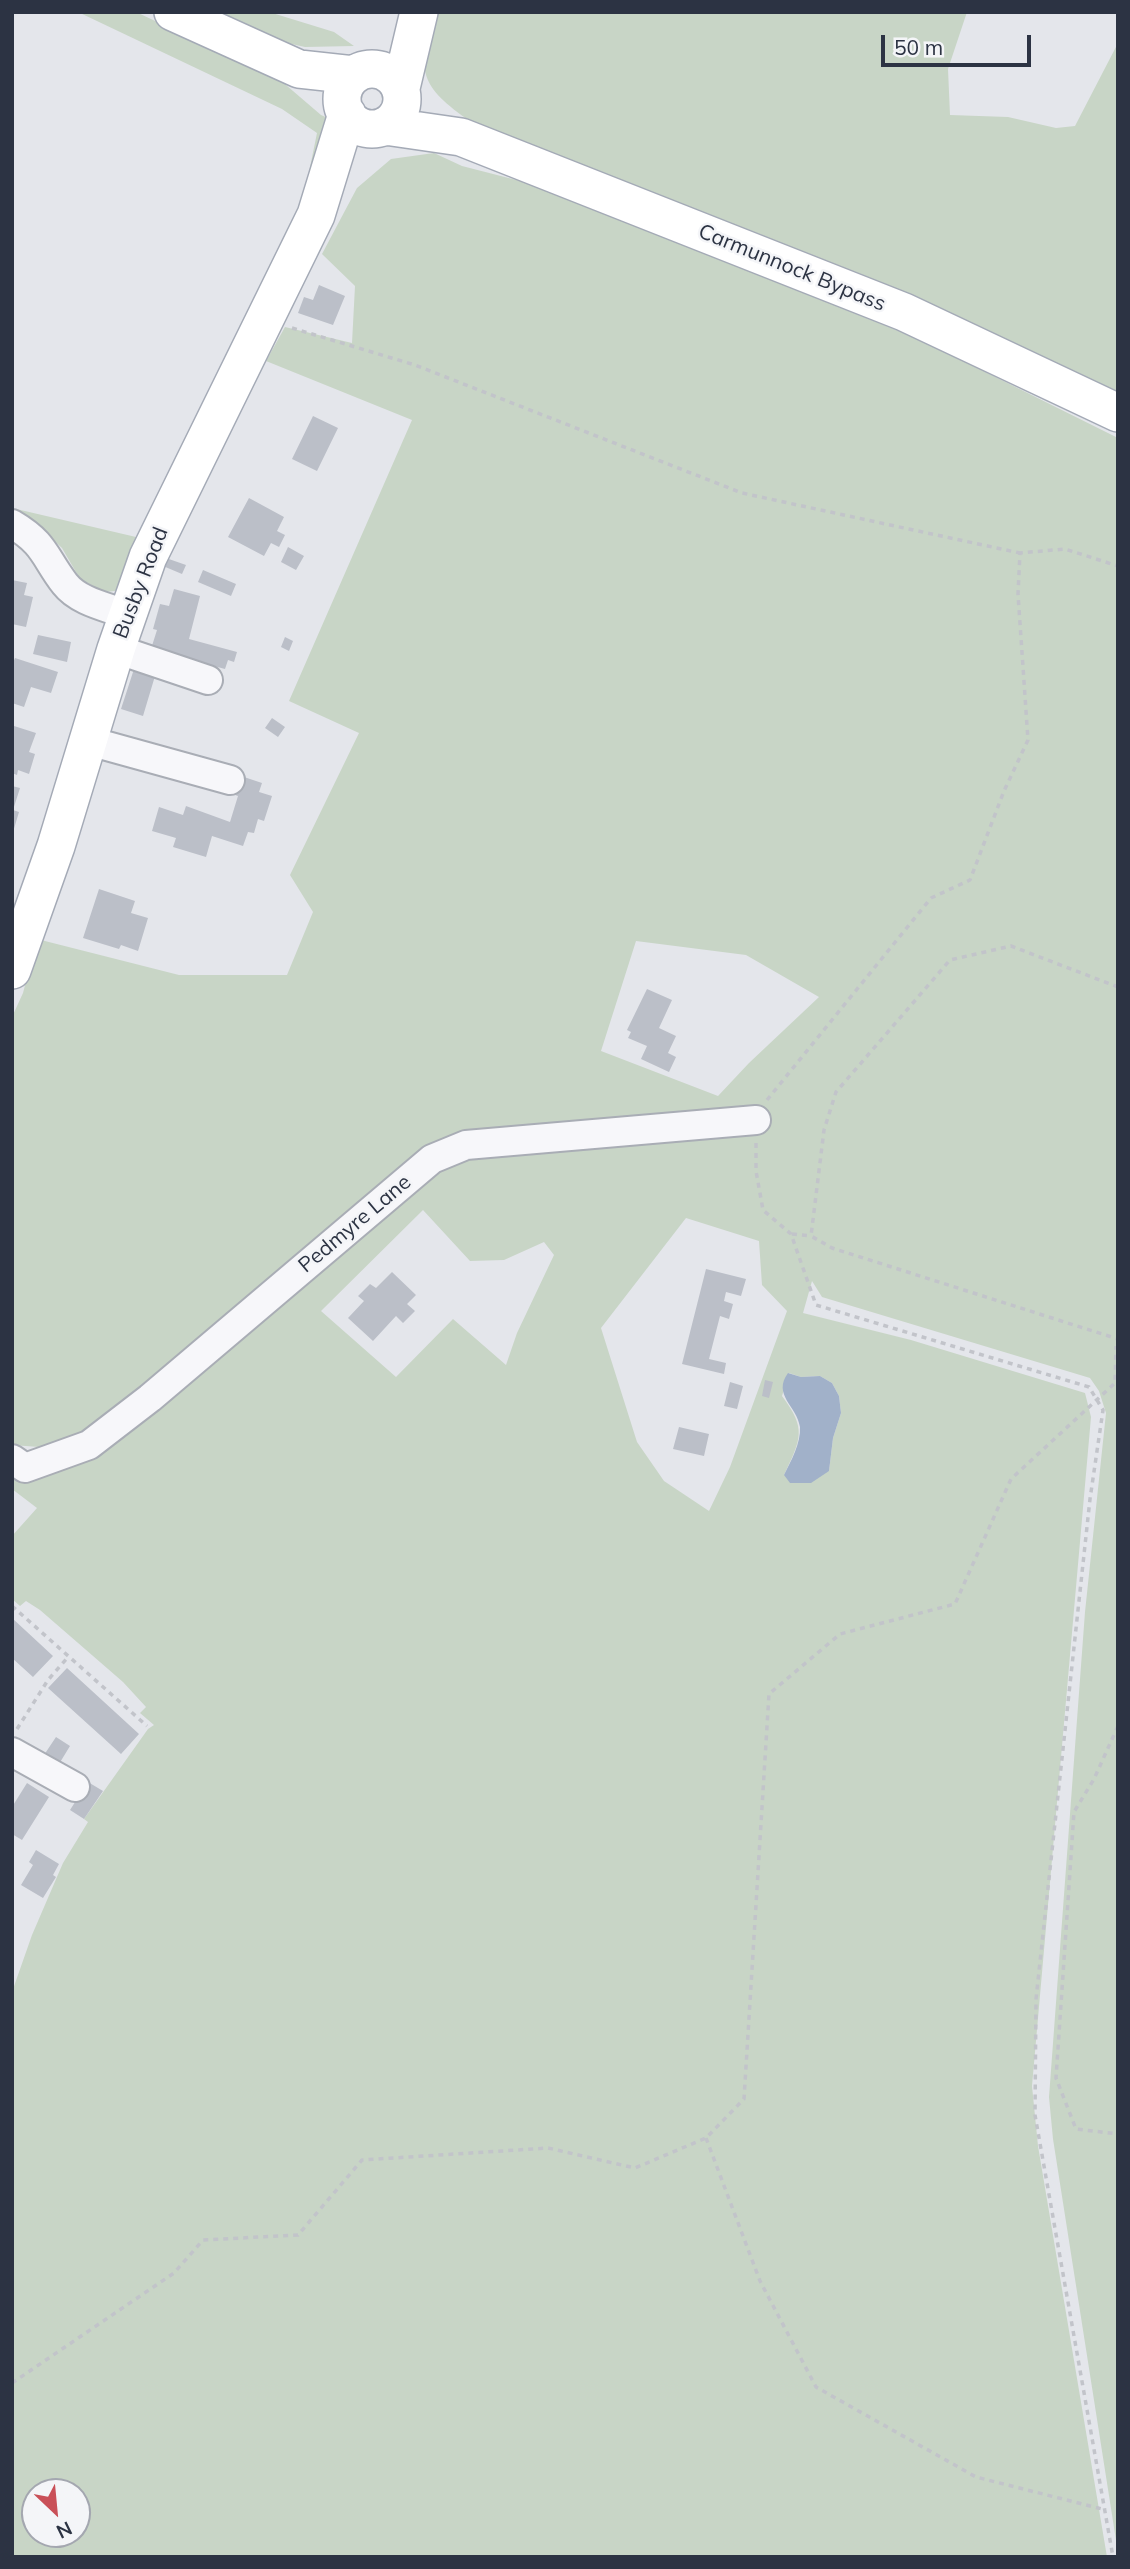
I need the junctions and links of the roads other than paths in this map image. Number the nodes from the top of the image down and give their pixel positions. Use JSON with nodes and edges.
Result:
{"nodes":[{"id":1,"x":173,"y":12,"type":"edge"},
{"id":2,"x":413,"y":12,"type":"edge"},
{"id":3,"x":419,"y":12,"type":"edge"},
{"id":4,"x":299,"y":69,"type":"junction"},
{"id":5,"x":358,"y":72,"type":"junction"},
{"id":6,"x":401,"y":91,"type":"junction"},
{"id":7,"x":346,"y":113,"type":"junction"},
{"id":8,"x":384,"y":127,"type":"junction"},
{"id":9,"x":461,"y":136,"type":"junction"},
{"id":10,"x":316,"y":215,"type":"junction"},
{"id":11,"x":1118,"y":413,"type":"edge"},
{"id":12,"x":12,"y":524,"type":"edge"},
{"id":13,"x":128,"y":615,"type":"junction"},
{"id":14,"x":116,"y":649,"type":"junction"},
{"id":15,"x":208,"y":680,"type":"dead end"},
{"id":16,"x":89,"y":741,"type":"junction"},
{"id":17,"x":230,"y":780,"type":"dead end"},
{"id":18,"x":12,"y":970,"type":"edge"},
{"id":19,"x":756,"y":1120,"type":"road end"},
{"id":20,"x":12,"y":1459,"type":"edge"},
{"id":21,"x":12,"y":1752,"type":"edge"},
{"id":22,"x":75,"y":1787,"type":"dead end"}],
"edges":[{"from":1,"to":4,"type":"main road"},
{"from":2,"to":5,"type":"main road"},
{"from":3,"to":6,"type":"main road"},
{"from":4,"to":5,"type":"main road"},
{"from":4,"to":7,"type":"main road"},
{"from":5,"to":6,"type":"main road"},
{"from":5,"to":7,"type":"main road"},
{"from":6,"to":8,"type":"main road"},
{"from":6,"to":9,"type":"main road","name":"Carmunnock Bypass"},
{"from":7,"to":8,"type":"main road"},
{"from":7,"to":10,"type":"main road","name":"Busby Road"},
{"from":8,"to":9,"type":"main road","name":"Carmunnock Bypass"},
{"from":8,"to":10,"type":"main road","name":"Busby Road"},
{"from":9,"to":11,"type":"main road","name":"Carmunnock Bypass"},
{"from":10,"to":13,"type":"main road","name":"Busby Road"},
{"from":12,"to":13,"type":"street"},
{"from":13,"to":14,"type":"main road","name":"Busby Road"},
{"from":14,"to":15,"type":"street"},
{"from":14,"to":16,"type":"main road","name":"Busby Road"},
{"from":16,"to":17,"type":"street"},
{"from":16,"to":18,"type":"main road","name":"Busby Road"},
{"from":19,"to":20,"type":"street","name":"Pedmyre Lane"},
{"from":21,"to":22,"type":"street"}]}
